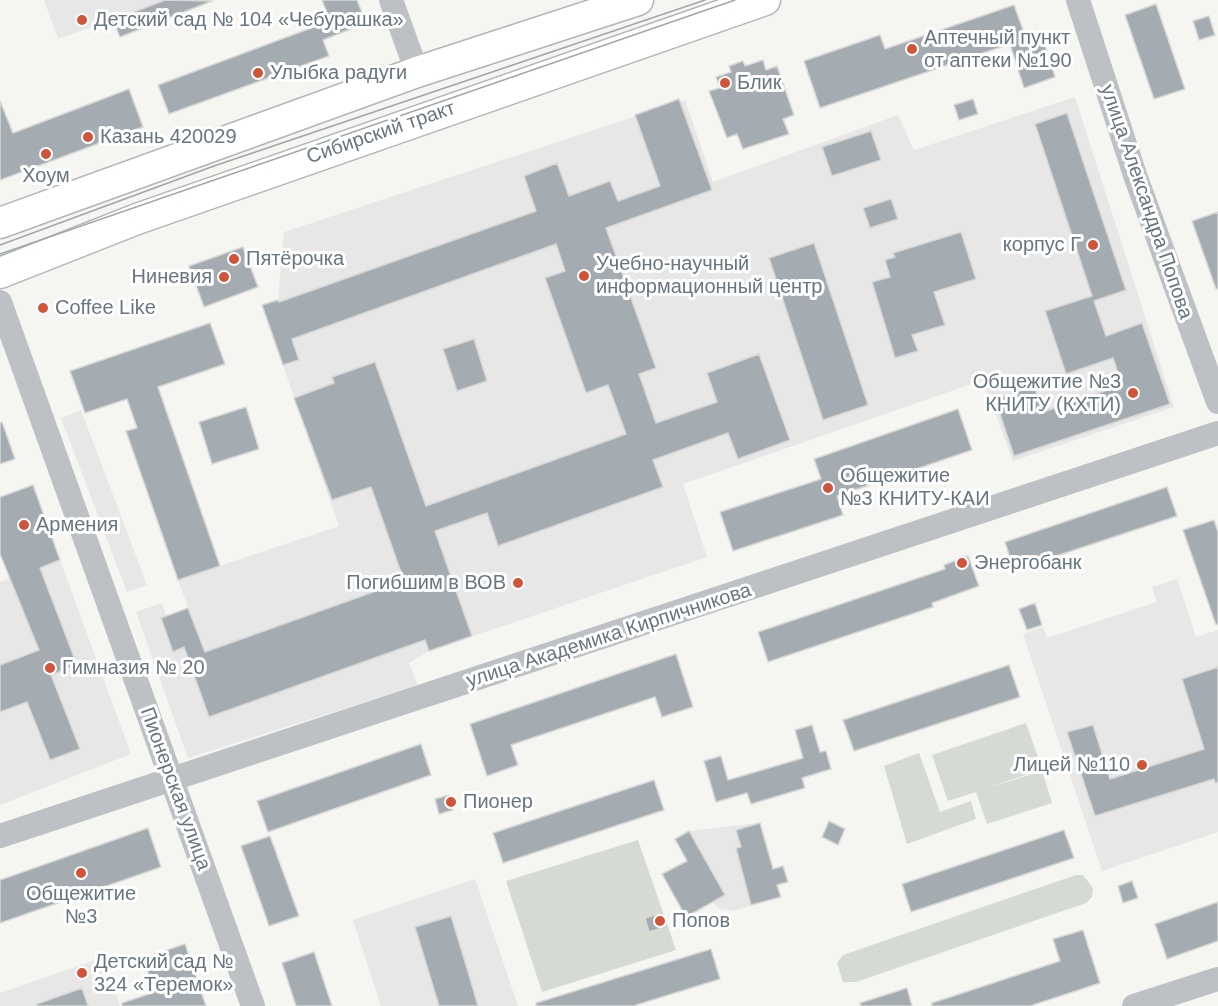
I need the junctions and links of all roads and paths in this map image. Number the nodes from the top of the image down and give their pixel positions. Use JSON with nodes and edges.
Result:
{"nodes":[{"id":1,"x":392,"y":0,"type":"edge"},
{"id":2,"x":765,"y":0,"type":"edge"},
{"id":3,"x":1078,"y":0,"type":"edge"},
{"id":4,"x":631,"y":1,"type":"edge"},
{"id":5,"x":417,"y":72,"type":"junction"},
{"id":6,"x":0,"y":223,"type":"edge"},
{"id":7,"x":0,"y":273,"type":"edge"},
{"id":8,"x":0,"y":302,"type":"edge"},
{"id":9,"x":1218,"y":402,"type":"edge"},
{"id":10,"x":1218,"y":433,"type":"edge"},
{"id":11,"x":172,"y":781,"type":"junction"},
{"id":12,"x":0,"y":836,"type":"edge"},
{"id":13,"x":1218,"y":979,"type":"edge"},
{"id":14,"x":253,"y":1006,"type":"edge"},
{"id":15,"x":1134,"y":1006,"type":"edge"}],
"edges":[{"from":1,"to":5,"type":"street"},
{"from":2,"to":7,"type":"main road","name":"Сибирский тракт"},
{"from":3,"to":9,"type":"street","name":"улица Александра Попова"},
{"from":4,"to":5,"type":"main road"},
{"from":5,"to":6,"type":"main road"},
{"from":8,"to":11,"type":"street","name":"Пионерская улица"},
{"from":10,"to":11,"type":"street","name":"улица Академика Кирпичникова"},
{"from":11,"to":12,"type":"street","name":"улица Академика Кирпичникова"},
{"from":11,"to":14,"type":"street","name":"Пионерская улица"},
{"from":13,"to":15,"type":"street"}]}
